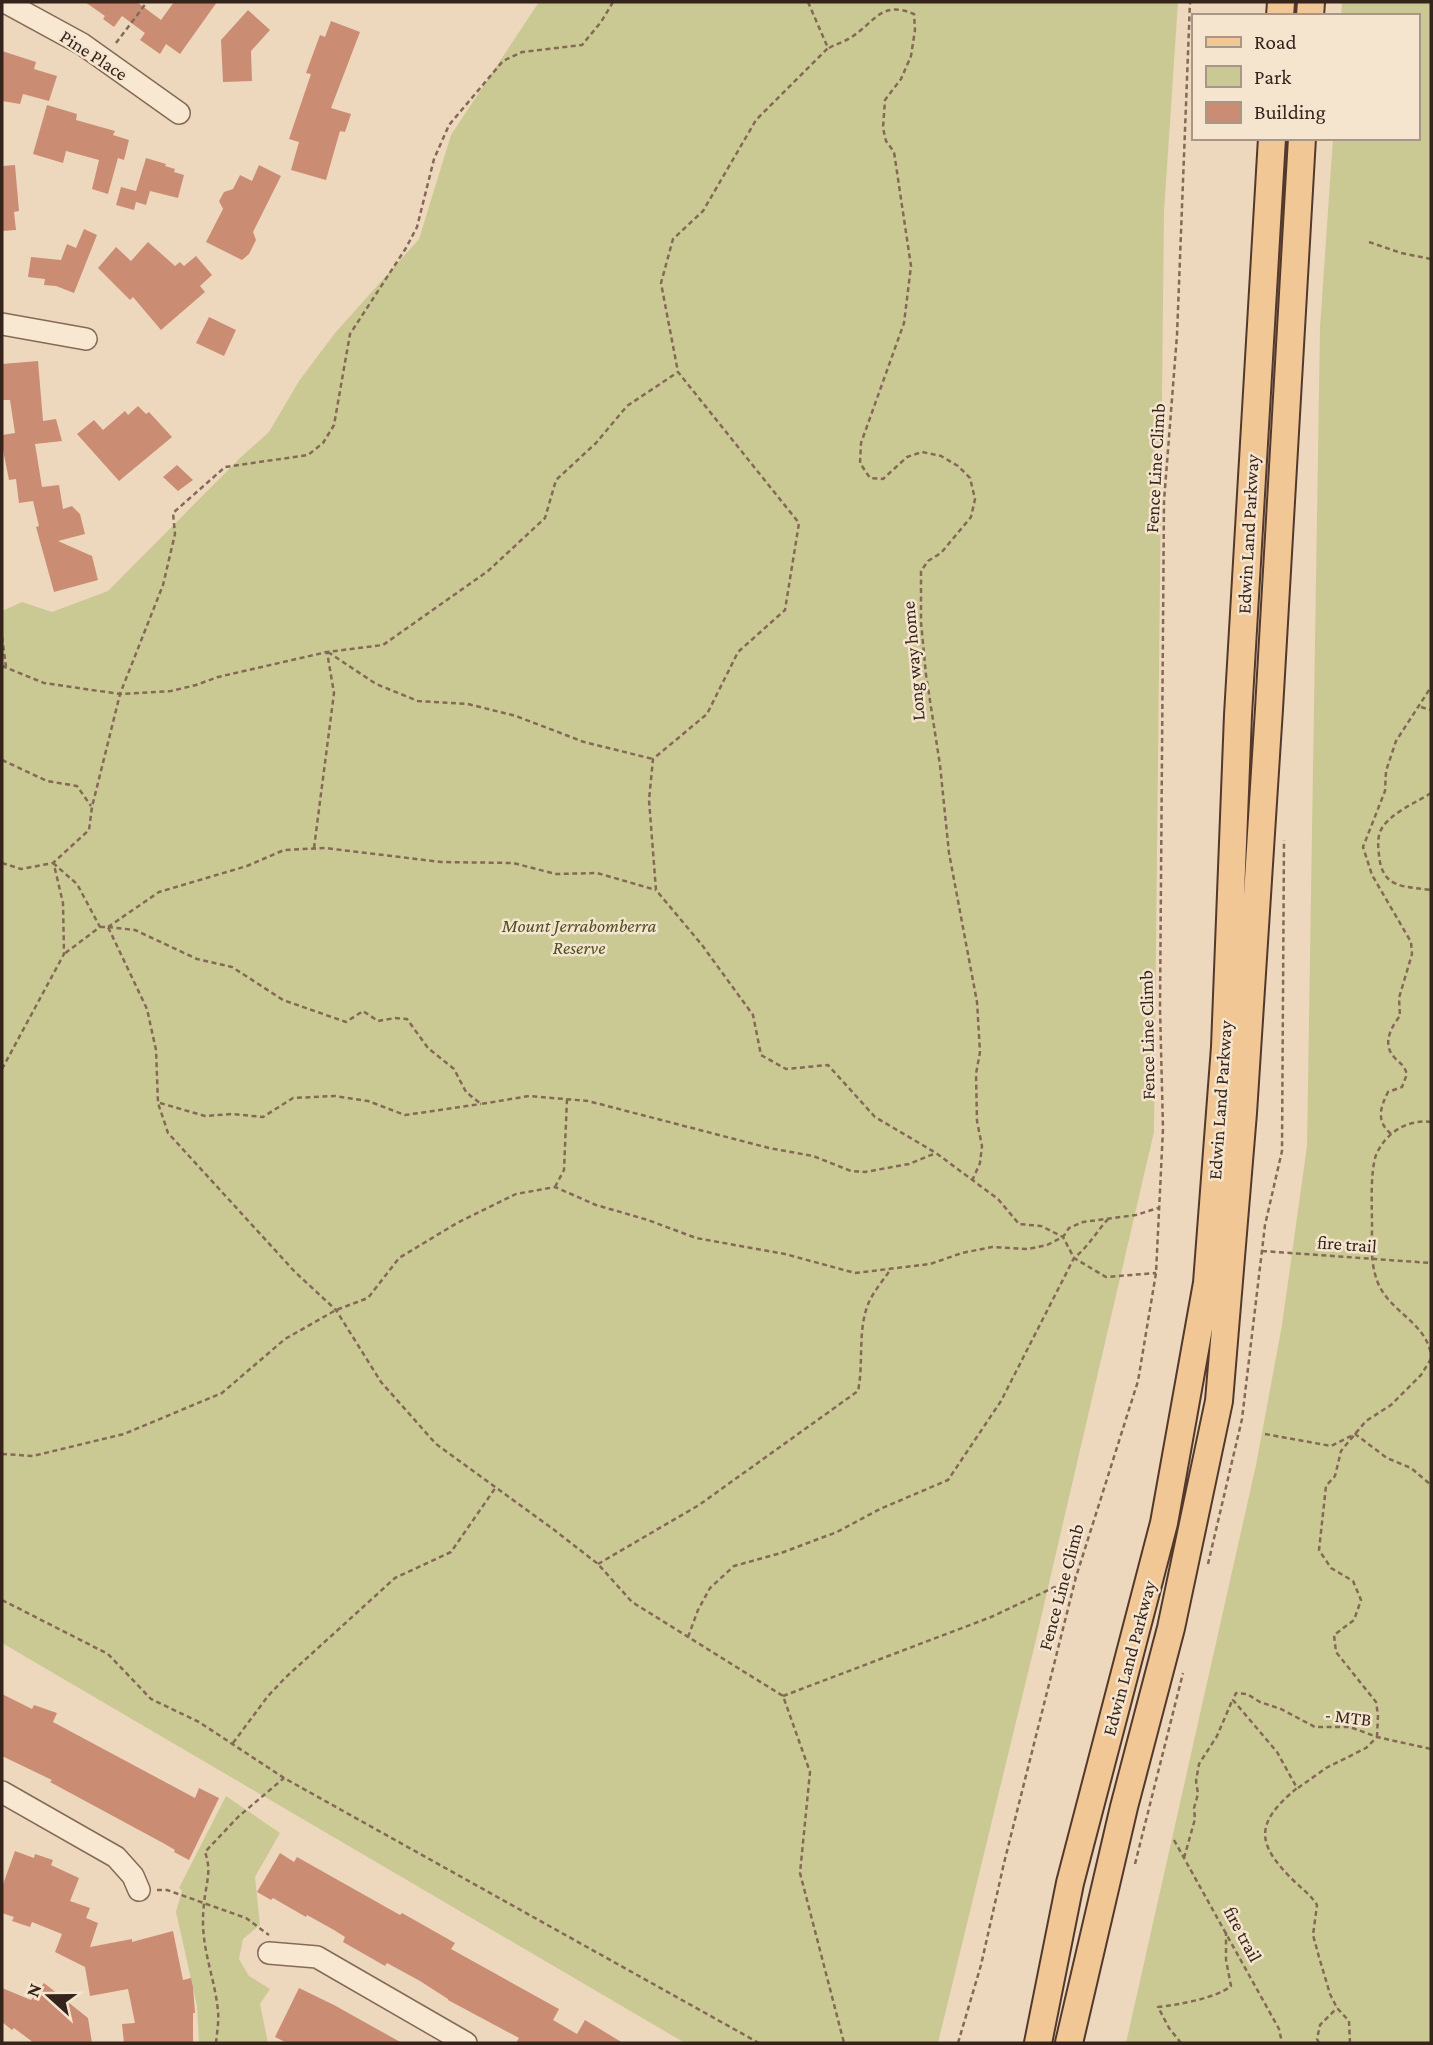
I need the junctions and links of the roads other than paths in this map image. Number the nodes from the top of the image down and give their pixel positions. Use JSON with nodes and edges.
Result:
{"nodes":[{"id":1,"x":5,"y":2,"type":"edge"},
{"id":2,"x":179,"y":113,"type":"dead end"},
{"id":3,"x":1272,"y":140,"type":"edge"},
{"id":4,"x":1302,"y":140,"type":"edge"},
{"id":5,"x":2,"y":324,"type":"edge"},
{"id":6,"x":86,"y":339,"type":"dead end"},
{"id":7,"x":2,"y":1794,"type":"edge"},
{"id":8,"x":139,"y":1890,"type":"road end"},
{"id":9,"x":269,"y":1953,"type":"dead end"},
{"id":10,"x":466,"y":2043,"type":"edge"},
{"id":11,"x":1038,"y":2043,"type":"edge"},
{"id":12,"x":1069,"y":2043,"type":"edge"}],
"edges":[{"from":1,"to":2,"type":"street","name":"Pine Place"},
{"from":3,"to":11,"type":"main road","name":"Edwin Land Parkway"},
{"from":4,"to":12,"type":"main road","name":"Edwin Land Parkway"},
{"from":5,"to":6,"type":"street"},
{"from":7,"to":8,"type":"street"},
{"from":9,"to":10,"type":"street"}]}
